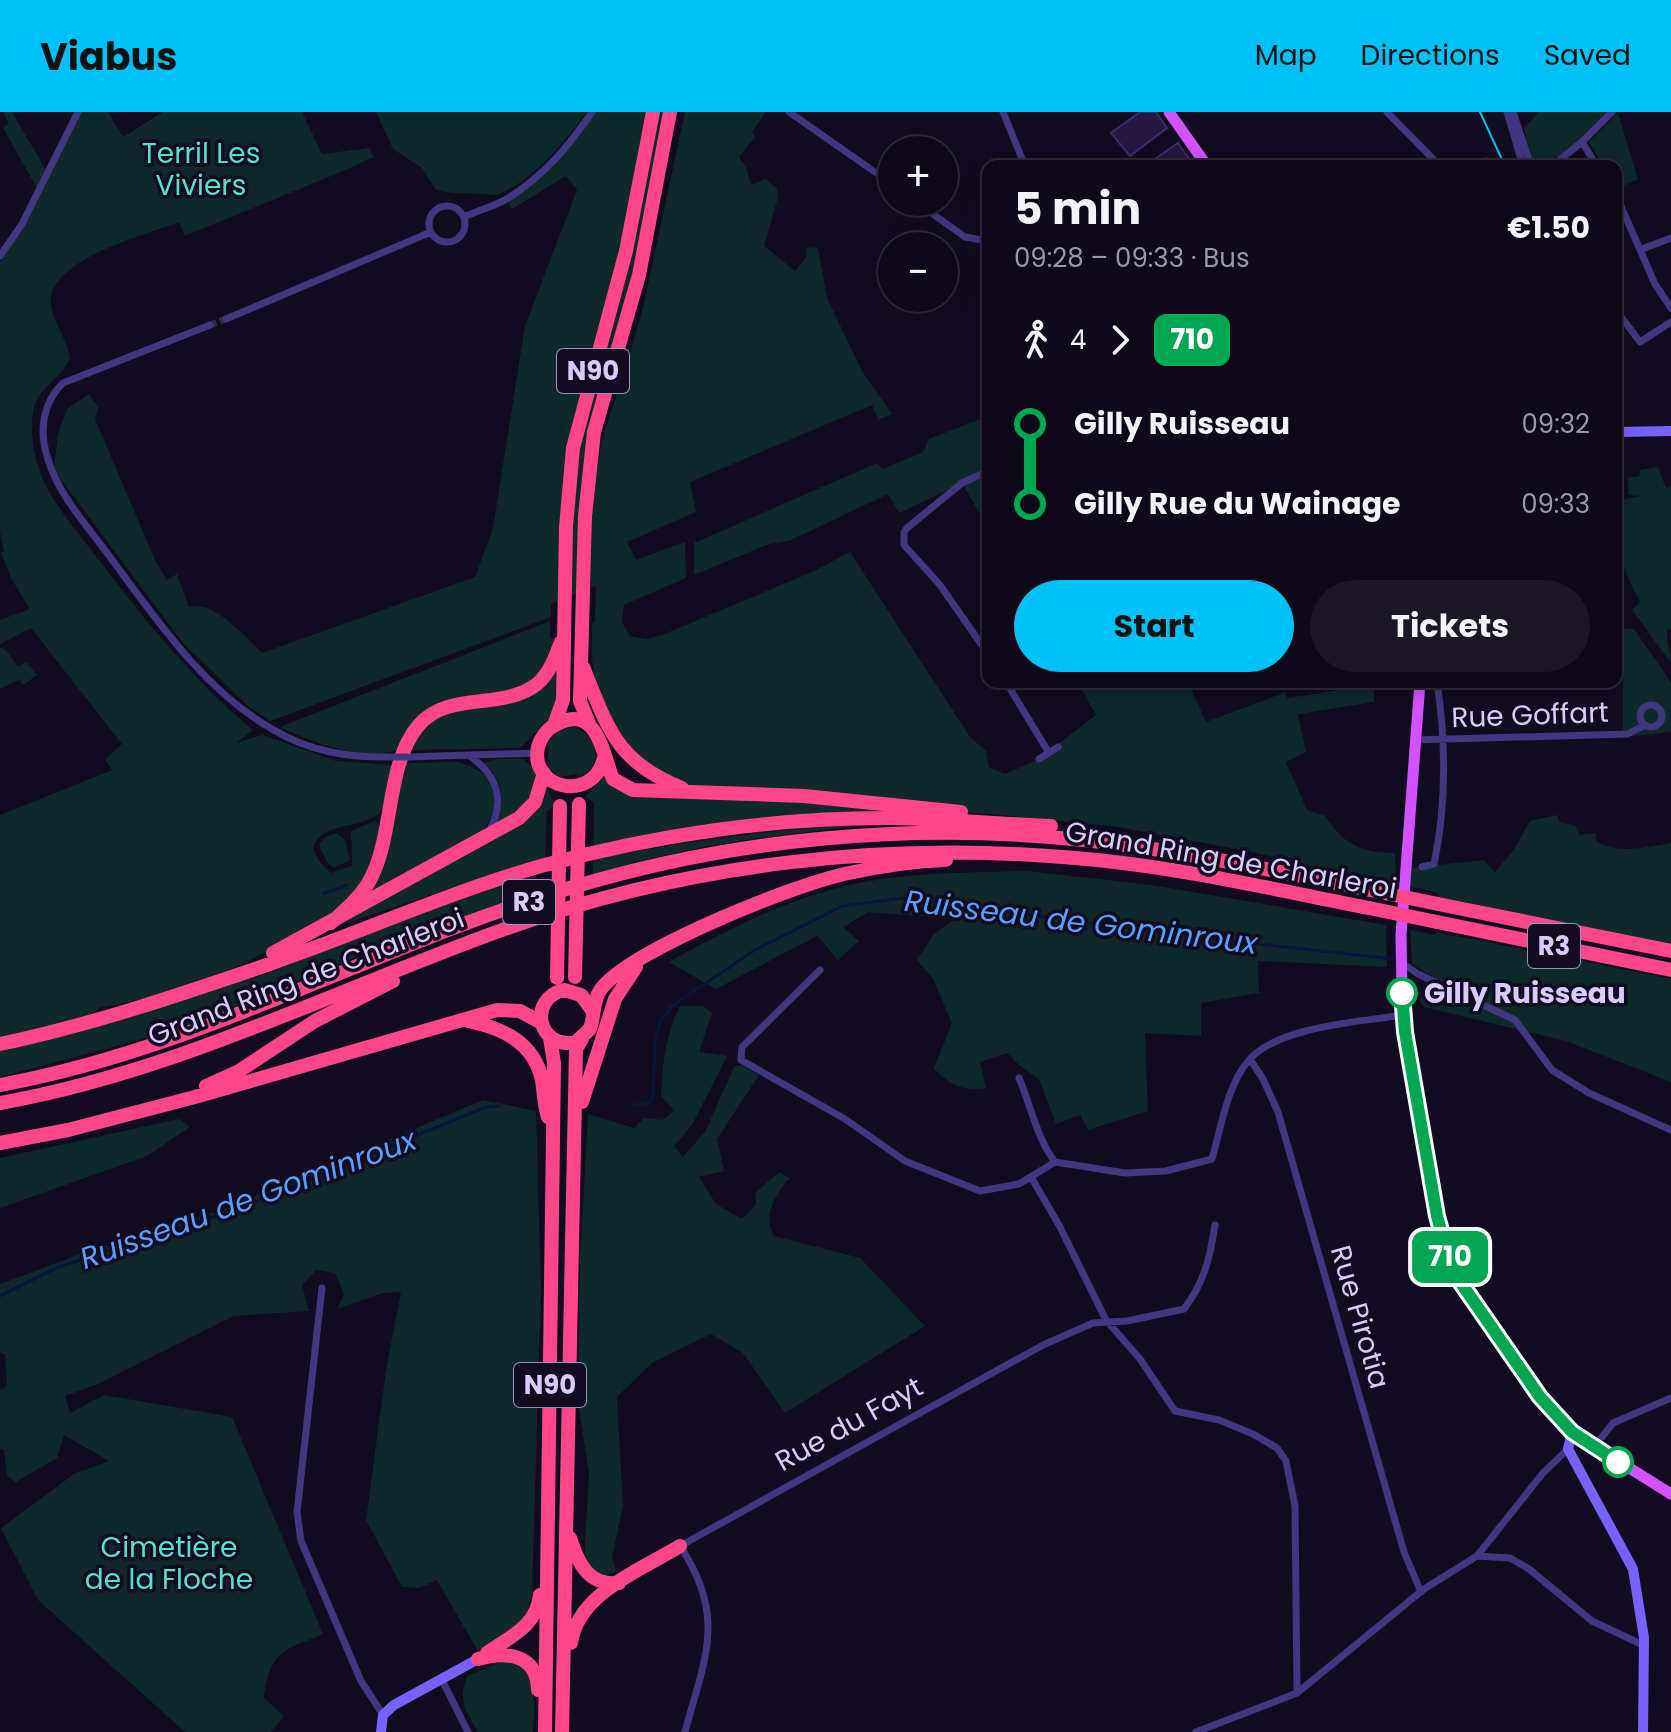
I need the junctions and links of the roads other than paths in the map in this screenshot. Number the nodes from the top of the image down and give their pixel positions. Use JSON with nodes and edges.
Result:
{"nodes":[{"id":1,"x":78,"y":112,"type":"edge"},
{"id":2,"x":592,"y":112,"type":"edge"},
{"id":3,"x":653,"y":112,"type":"edge"},
{"id":4,"x":670,"y":112,"type":"edge"},
{"id":5,"x":789,"y":112,"type":"edge"},
{"id":6,"x":1003,"y":112,"type":"edge"},
{"id":7,"x":1169,"y":112,"type":"edge"},
{"id":8,"x":1387,"y":112,"type":"edge"},
{"id":9,"x":1507,"y":112,"type":"edge"},
{"id":10,"x":1513,"y":112,"type":"edge"},
{"id":11,"x":1612,"y":112,"type":"edge"},
{"id":12,"x":1582,"y":142,"type":"junction"},
{"id":13,"x":1023,"y":160,"type":"edge"},
{"id":14,"x":1203,"y":160,"type":"edge"},
{"id":15,"x":1434,"y":160,"type":"edge"},
{"id":16,"x":1521,"y":160,"type":"edge"},
{"id":17,"x":1529,"y":160,"type":"edge"},
{"id":18,"x":1560,"y":160,"type":"edge"},
{"id":19,"x":1593,"y":160,"type":"edge"},
{"id":20,"x":878,"y":174,"type":"edge"},
{"id":21,"x":1622,"y":207,"type":"edge"},
{"id":22,"x":936,"y":216,"type":"edge"},
{"id":23,"x":464,"y":217,"type":"junction"},
{"id":24,"x":431,"y":232,"type":"junction"},
{"id":25,"x":1671,"y":238,"type":"edge"},
{"id":26,"x":982,"y":240,"type":"edge"},
{"id":27,"x":1642,"y":249,"type":"junction"},
{"id":28,"x":0,"y":256,"type":"edge"},
{"id":29,"x":1671,"y":308,"type":"edge"},
{"id":30,"x":1622,"y":318,"type":"edge"},
{"id":31,"x":226,"y":319,"type":"tunnel mouth"},
{"id":32,"x":1671,"y":322,"type":"edge"},
{"id":33,"x":210,"y":325,"type":"tunnel mouth"},
{"id":34,"x":1671,"y":431,"type":"edge"},
{"id":35,"x":1622,"y":432,"type":"edge"},
{"id":36,"x":982,"y":474,"type":"edge"},
{"id":37,"x":564,"y":634,"type":"junction"},
{"id":38,"x":982,"y":645,"type":"edge"},
{"id":39,"x":581,"y":662,"type":"junction"},
{"id":40,"x":1009,"y":688,"type":"edge"},
{"id":41,"x":1417,"y":688,"type":"edge"},
{"id":42,"x":1438,"y":688,"type":"edge"},
{"id":43,"x":554,"y":725,"type":"junction"},
{"id":44,"x":1645,"y":725,"type":"dead end"},
{"id":45,"x":591,"y":726,"type":"junction"},
{"id":46,"x":1414,"y":740,"type":"junction"},
{"id":47,"x":1443,"y":740,"type":"junction"},
{"id":48,"x":1058,"y":747,"type":"dead end"},
{"id":49,"x":538,"y":753,"type":"junction"},
{"id":50,"x":1049,"y":753,"type":"junction"},
{"id":51,"x":469,"y":756,"type":"junction"},
{"id":52,"x":604,"y":758,"type":"junction"},
{"id":53,"x":1039,"y":759,"type":"dead end"},
{"id":54,"x":548,"y":777,"type":"junction"},
{"id":55,"x":585,"y":784,"type":"junction"},
{"id":56,"x":690,"y":791,"type":"junction"},
{"id":57,"x":1051,"y":826,"type":"junction"},
{"id":58,"x":488,"y":834,"type":"junction"},
{"id":59,"x":1081,"y":840,"type":"junction"},
{"id":60,"x":993,"y":852,"type":"junction"},
{"id":61,"x":1422,"y":867,"type":"dead end"},
{"id":62,"x":331,"y":923,"type":"junction"},
{"id":63,"x":1671,"y":951,"type":"edge"},
{"id":64,"x":427,"y":958,"type":"junction"},
{"id":65,"x":640,"y":959,"type":"junction"},
{"id":66,"x":1401,"y":962,"type":"junction"},
{"id":67,"x":820,"y":970,"type":"dead end"},
{"id":68,"x":1671,"y":970,"type":"edge"},
{"id":69,"x":238,"y":972,"type":"junction"},
{"id":70,"x":552,"y":995,"type":"junction"},
{"id":71,"x":581,"y":995,"type":"junction"},
{"id":72,"x":592,"y":1010,"type":"junction"},
{"id":73,"x":1403,"y":1015,"type":"junction"},
{"id":74,"x":464,"y":1020,"type":"junction"},
{"id":75,"x":540,"y":1022,"type":"junction"},
{"id":76,"x":550,"y":1038,"type":"junction"},
{"id":77,"x":582,"y":1039,"type":"junction"},
{"id":78,"x":0,"y":1044,"type":"edge"},
{"id":79,"x":1250,"y":1059,"type":"junction"},
{"id":80,"x":1019,"y":1078,"type":"dead end"},
{"id":81,"x":0,"y":1085,"type":"edge"},
{"id":82,"x":0,"y":1103,"type":"edge"},
{"id":83,"x":166,"y":1104,"type":"junction"},
{"id":84,"x":575,"y":1129,"type":"junction"},
{"id":85,"x":1671,"y":1130,"type":"edge"},
{"id":86,"x":553,"y":1134,"type":"junction"},
{"id":87,"x":0,"y":1143,"type":"edge"},
{"id":88,"x":1055,"y":1162,"type":"junction"},
{"id":89,"x":1031,"y":1177,"type":"junction"},
{"id":90,"x":1215,"y":1225,"type":"dead end"},
{"id":91,"x":322,"y":1288,"type":"dead end"},
{"id":92,"x":1106,"y":1320,"type":"junction"},
{"id":93,"x":1671,"y":1398,"type":"edge"},
{"id":94,"x":1572,"y":1432,"type":"junction"},
{"id":95,"x":1594,"y":1447,"type":"junction"},
{"id":96,"x":1568,"y":1449,"type":"junction"},
{"id":97,"x":1671,"y":1494,"type":"edge"},
{"id":98,"x":566,"y":1527,"type":"junction"},
{"id":99,"x":680,"y":1546,"type":"junction"},
{"id":100,"x":1477,"y":1556,"type":"junction"},
{"id":101,"x":620,"y":1583,"type":"junction"},
{"id":102,"x":546,"y":1589,"type":"junction"},
{"id":103,"x":1421,"y":1592,"type":"junction"},
{"id":104,"x":1643,"y":1645,"type":"junction"},
{"id":105,"x":478,"y":1659,"type":"junction"},
{"id":106,"x":442,"y":1680,"type":"junction"},
{"id":107,"x":1297,"y":1693,"type":"junction"},
{"id":108,"x":563,"y":1699,"type":"junction"},
{"id":109,"x":383,"y":1715,"type":"junction"},
{"id":110,"x":545,"y":1730,"type":"edge"},
{"id":111,"x":381,"y":1732,"type":"edge"},
{"id":112,"x":468,"y":1732,"type":"edge"},
{"id":113,"x":562,"y":1732,"type":"edge"},
{"id":114,"x":685,"y":1732,"type":"edge"},
{"id":115,"x":1196,"y":1732,"type":"edge"},
{"id":116,"x":1643,"y":1732,"type":"edge"}],
"edges":[{"from":1,"to":28,"type":"street"},
{"from":2,"to":23,"type":"street"},
{"from":3,"to":37,"type":"highway","number":"N90"},
{"from":4,"to":39,"type":"highway","number":"N90"},
{"from":5,"to":20,"type":"street"},
{"from":6,"to":13,"type":"street"},
{"from":7,"to":14,"type":"main road"},
{"from":8,"to":15,"type":"street"},
{"from":9,"to":16,"type":"street"},
{"from":10,"to":17,"type":"street"},
{"from":11,"to":12,"type":"street"},
{"from":12,"to":18,"type":"street"},
{"from":12,"to":19,"type":"street"},
{"from":21,"to":27,"type":"street"},
{"from":22,"to":26,"type":"street"},
{"from":23,"to":24,"type":"street"},
{"from":23,"to":24,"type":"street"},
{"from":24,"to":31,"type":"street"},
{"from":25,"to":27,"type":"street"},
{"from":27,"to":29,"type":"street"},
{"from":30,"to":32,"type":"street"},
{"from":33,"to":51,"type":"street","bridge":true},
{"from":34,"to":35,"type":"street"},
{"from":36,"to":38,"type":"street"},
{"from":37,"to":43,"type":"highway","number":"N90"},
{"from":37,"to":62,"type":"highway"},
{"from":39,"to":45,"type":"highway","number":"N90"},
{"from":39,"to":56,"type":"highway"},
{"from":40,"to":50,"type":"street"},
{"from":41,"to":46,"type":"main road"},
{"from":42,"to":47,"type":"street"},
{"from":43,"to":45,"type":"highway"},
{"from":43,"to":49,"type":"highway"},
{"from":44,"to":47,"type":"street","name":"Rue Goffart"},
{"from":45,"to":52,"type":"highway"},
{"from":46,"to":47,"type":"street","name":"Rue Goffart"},
{"from":46,"to":66,"type":"main road"},
{"from":47,"to":61,"type":"street"},
{"from":48,"to":50,"type":"street"},
{"from":49,"to":51,"type":"street"},
{"from":49,"to":54,"type":"highway"},
{"from":50,"to":53,"type":"street"},
{"from":51,"to":58,"type":"street"},
{"from":52,"to":55,"type":"highway"},
{"from":52,"to":56,"type":"highway"},
{"from":54,"to":55,"type":"highway"},
{"from":54,"to":58,"type":"highway"},
{"from":54,"to":70,"type":"highway","bridge":true},
{"from":55,"to":71,"type":"highway","bridge":true},
{"from":56,"to":57,"type":"highway"},
{"from":57,"to":59,"type":"highway"},
{"from":57,"to":69,"type":"highway"},
{"from":58,"to":62,"type":"highway"},
{"from":59,"to":63,"type":"highway","name":"Grand Ring de Charleroi","number":"R3","bridge":true},
{"from":59,"to":81,"type":"highway","name":"Grand Ring de Charleroi","number":"R3"},
{"from":60,"to":64,"type":"highway","name":"Grand Ring de Charleroi","number":"R3"},
{"from":60,"to":65,"type":"highway"},
{"from":60,"to":68,"type":"highway","name":"Grand Ring de Charleroi","number":"R3","bridge":true},
{"from":62,"to":69,"type":"highway"},
{"from":64,"to":82,"type":"highway","name":"Grand Ring de Charleroi","number":"R3"},
{"from":64,"to":83,"type":"highway"},
{"from":65,"to":72,"type":"highway"},
{"from":65,"to":84,"type":"highway"},
{"from":66,"to":73,"type":"main road"},
{"from":66,"to":85,"type":"street"},
{"from":67,"to":89,"type":"street"},
{"from":69,"to":78,"type":"highway"},
{"from":70,"to":71,"type":"highway"},
{"from":70,"to":75,"type":"highway"},
{"from":71,"to":72,"type":"highway"},
{"from":72,"to":77,"type":"highway"},
{"from":73,"to":79,"type":"street"},
{"from":73,"to":94,"type":"main road"},
{"from":74,"to":75,"type":"highway"},
{"from":74,"to":83,"type":"highway"},
{"from":74,"to":86,"type":"highway"},
{"from":75,"to":76,"type":"highway"},
{"from":76,"to":77,"type":"highway"},
{"from":76,"to":86,"type":"highway","number":"N90"},
{"from":77,"to":84,"type":"highway","number":"N90"},
{"from":79,"to":88,"type":"street"},
{"from":79,"to":103,"type":"street","name":"Rue Pirotia"},
{"from":80,"to":88,"type":"street"},
{"from":83,"to":87,"type":"highway"},
{"from":84,"to":98,"type":"highway","number":"N90"},
{"from":86,"to":102,"type":"highway","number":"N90"},
{"from":88,"to":89,"type":"street"},
{"from":89,"to":92,"type":"street"},
{"from":90,"to":92,"type":"street","name":"Rue du Fayt"},
{"from":91,"to":109,"type":"street"},
{"from":92,"to":99,"type":"street","name":"Rue du Fayt"},
{"from":92,"to":107,"type":"street"},
{"from":93,"to":95,"type":"street"},
{"from":94,"to":95,"type":"main road"},
{"from":94,"to":96,"type":"street"},
{"from":95,"to":97,"type":"main road"},
{"from":96,"to":100,"type":"street"},
{"from":96,"to":104,"type":"street"},
{"from":98,"to":101,"type":"highway","number":"N90"},
{"from":98,"to":108,"type":"highway","number":"N90"},
{"from":99,"to":101,"type":"highway","number":"N90"},
{"from":99,"to":114,"type":"street"},
{"from":100,"to":103,"type":"street"},
{"from":100,"to":104,"type":"street"},
{"from":101,"to":108,"type":"highway","number":"N90"},
{"from":102,"to":105,"type":"highway","number":"N90"},
{"from":102,"to":110,"type":"highway","number":"N90"},
{"from":103,"to":107,"type":"street"},
{"from":104,"to":116,"type":"street"},
{"from":105,"to":106,"type":"street"},
{"from":105,"to":110,"type":"highway","number":"N90"},
{"from":106,"to":109,"type":"street"},
{"from":106,"to":112,"type":"street"},
{"from":107,"to":115,"type":"street"},
{"from":108,"to":113,"type":"highway","number":"N90"},
{"from":109,"to":111,"type":"street"}]}
